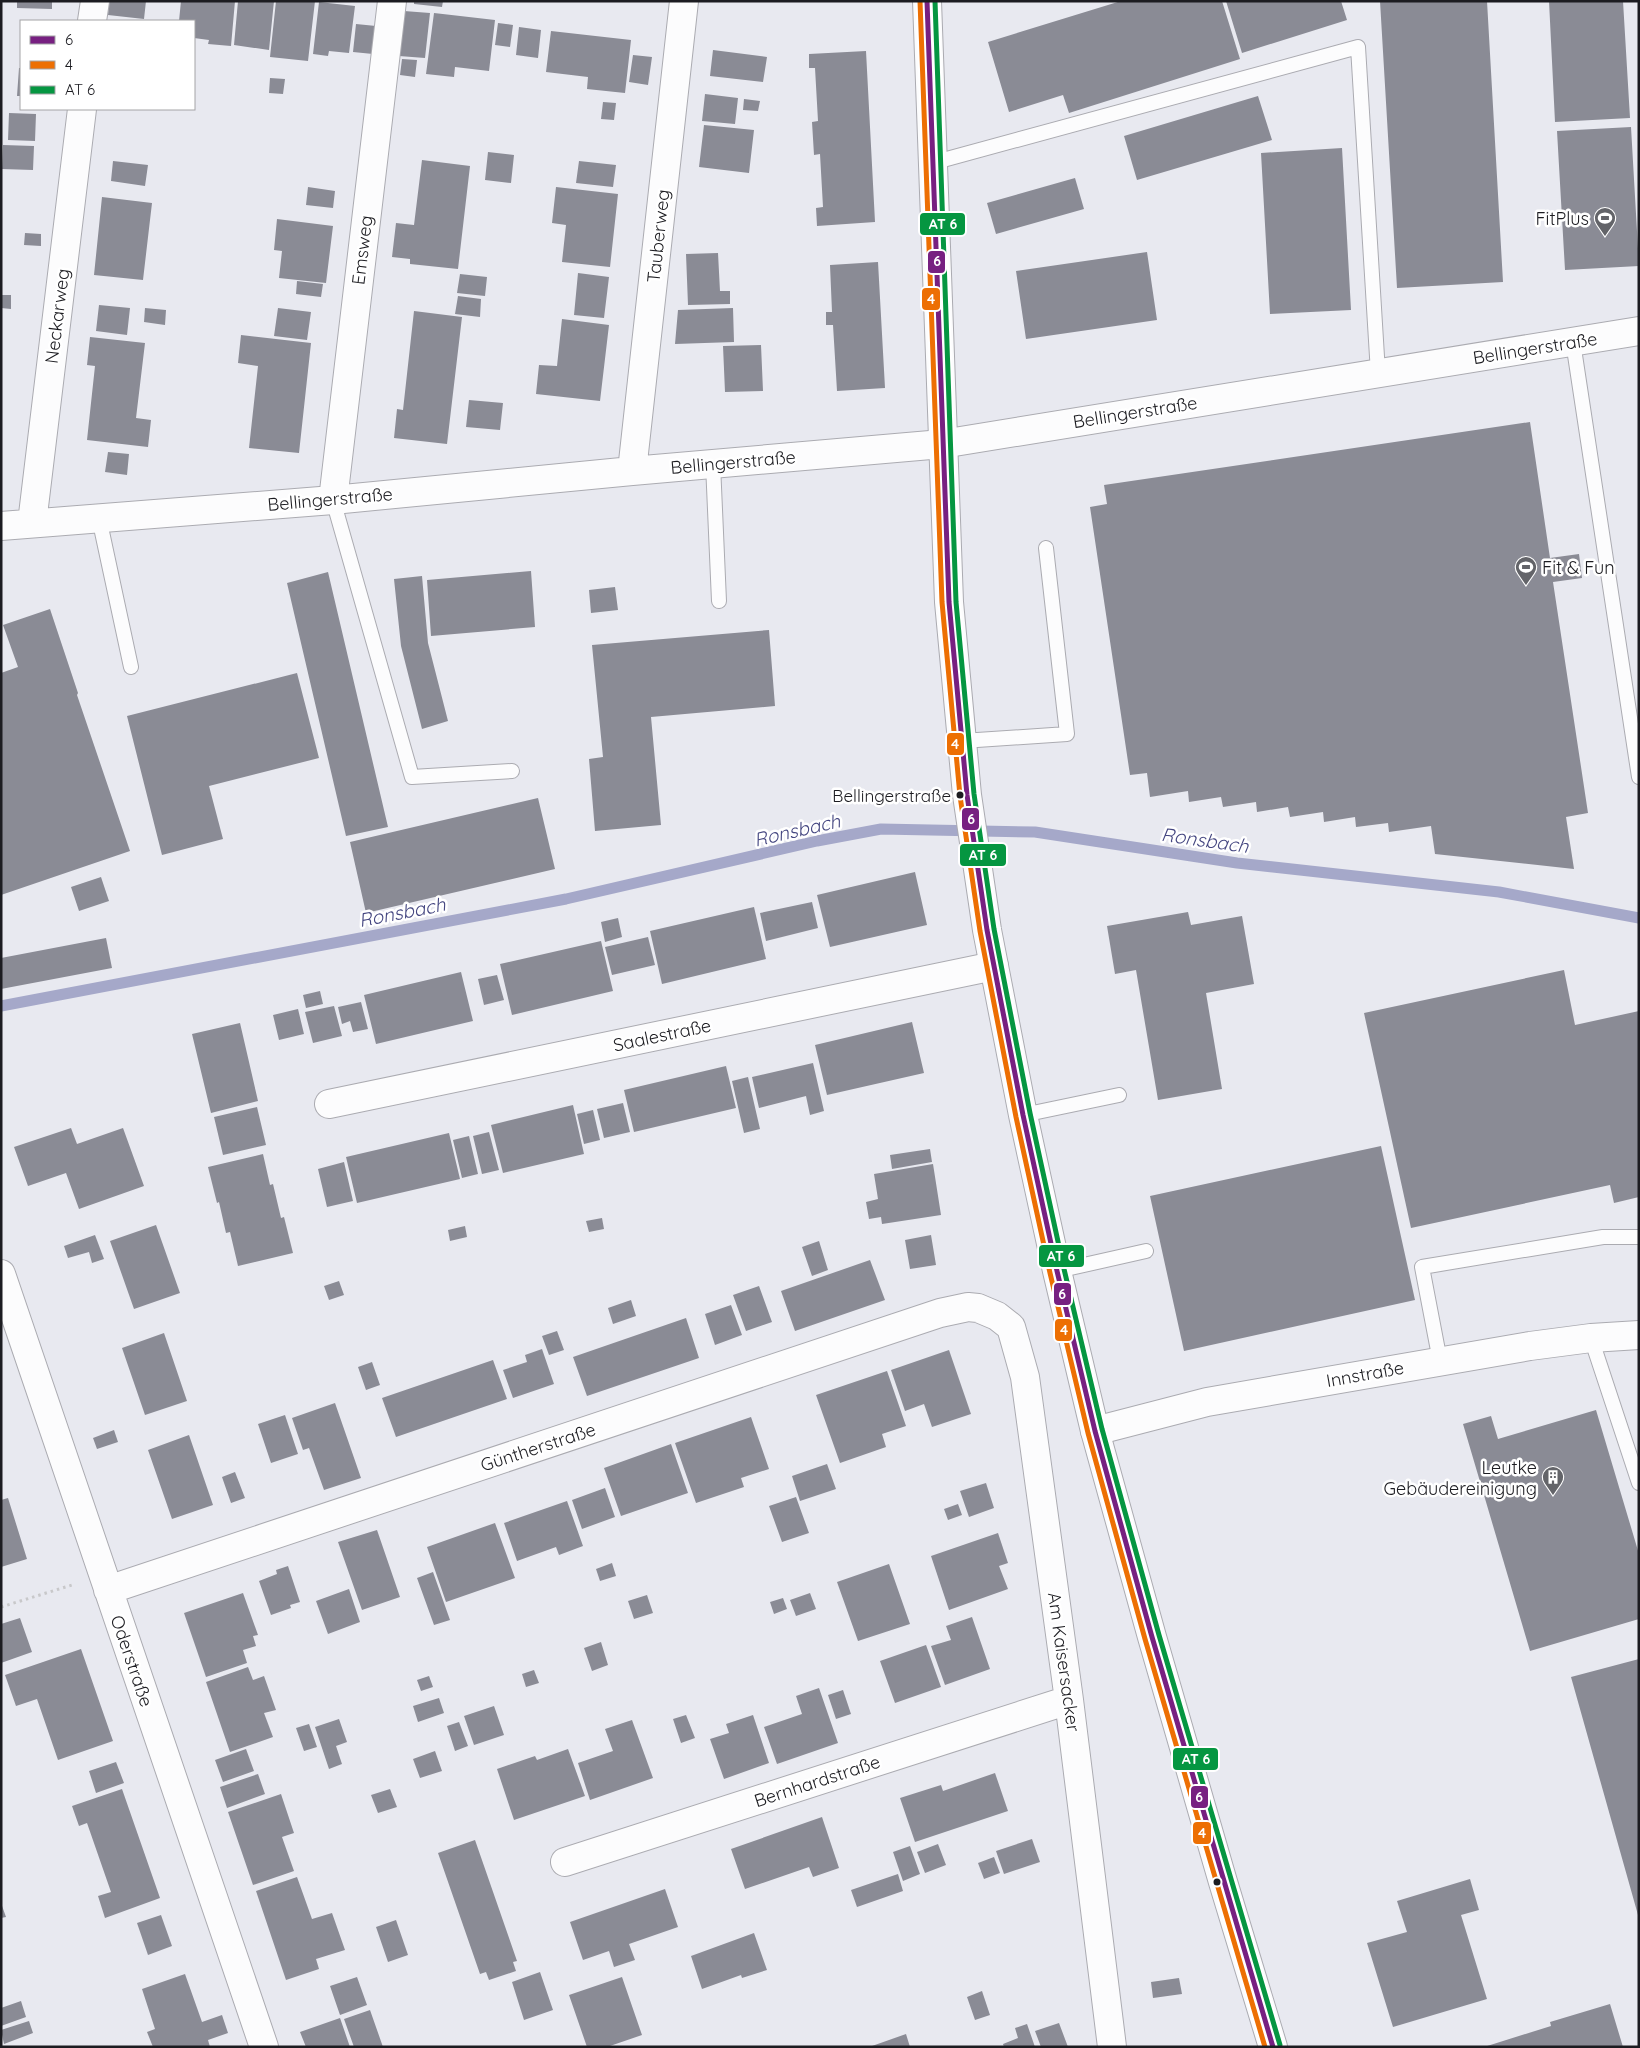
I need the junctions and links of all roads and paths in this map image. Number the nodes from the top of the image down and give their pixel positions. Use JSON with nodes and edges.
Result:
{"nodes":[{"id":1,"x":94,"y":1,"type":"edge"},
{"id":2,"x":392,"y":1,"type":"edge"},
{"id":3,"x":684,"y":1,"type":"edge"},
{"id":4,"x":926,"y":1,"type":"edge"},
{"id":5,"x":92,"y":20,"type":"edge"},
{"id":6,"x":82,"y":110,"type":"edge"},
{"id":7,"x":932,"y":162,"type":"junction"},
{"id":8,"x":1639,"y":331,"type":"edge"},
{"id":9,"x":1573,"y":342,"type":"junction"},
{"id":10,"x":1378,"y":373,"type":"junction"},
{"id":11,"x":942,"y":444,"type":"junction"},
{"id":12,"x":714,"y":464,"type":"junction"},
{"id":13,"x":632,"y":471,"type":"junction"},
{"id":14,"x":333,"y":500,"type":"junction"},
{"id":15,"x":99,"y":518,"type":"junction"},
{"id":16,"x":32,"y":523,"type":"junction"},
{"id":17,"x":1,"y":526,"type":"edge"},
{"id":18,"x":1046,"y":548,"type":"dead end"},
{"id":19,"x":719,"y":601,"type":"dead end"},
{"id":20,"x":131,"y":667,"type":"dead end"},
{"id":21,"x":962,"y":741,"type":"junction"},
{"id":22,"x":512,"y":770,"type":"dead end"},
{"id":23,"x":1639,"y":777,"type":"edge"},
{"id":24,"x":994,"y":966,"type":"junction"},
{"id":25,"x":1119,"y":1095,"type":"dead end"},
{"id":26,"x":329,"y":1104,"type":"dead end"},
{"id":27,"x":1023,"y":1114,"type":"junction"},
{"id":28,"x":1639,"y":1237,"type":"edge"},
{"id":29,"x":1146,"y":1251,"type":"dead end"},
{"id":30,"x":1057,"y":1271,"type":"junction"},
{"id":31,"x":1,"y":1274,"type":"edge"},
{"id":32,"x":968,"y":1307,"type":"joint"},
{"id":33,"x":1639,"y":1335,"type":"edge"},
{"id":34,"x":1591,"y":1338,"type":"junction"},
{"id":35,"x":1440,"y":1361,"type":"junction"},
{"id":36,"x":1095,"y":1431,"type":"junction"},
{"id":37,"x":1639,"y":1483,"type":"edge"},
{"id":38,"x":80,"y":1582,"type":"dead end"},
{"id":39,"x":108,"y":1590,"type":"junction"},
{"id":40,"x":1,"y":1607,"type":"edge"},
{"id":41,"x":1069,"y":1700,"type":"junction"},
{"id":42,"x":565,"y":1862,"type":"dead end"},
{"id":43,"x":264,"y":2047,"type":"edge"},
{"id":44,"x":1112,"y":2047,"type":"edge"},
{"id":45,"x":1274,"y":2047,"type":"edge"}],
"edges":[{"from":1,"to":5,"type":"street"},
{"from":2,"to":14,"type":"street","name":"Emsweg"},
{"from":3,"to":13,"type":"street","name":"Tauberweg"},
{"from":4,"to":7,"type":"street"},
{"from":6,"to":16,"type":"street","name":"Neckarweg"},
{"from":7,"to":10,"type":"lane"},
{"from":7,"to":11,"type":"street"},
{"from":8,"to":9,"type":"street","name":"Bellingerstraße"},
{"from":9,"to":10,"type":"street","name":"Bellingerstraße"},
{"from":9,"to":23,"type":"lane"},
{"from":10,"to":11,"type":"street","name":"Bellingerstraße"},
{"from":11,"to":12,"type":"street","name":"Bellingerstraße"},
{"from":11,"to":21,"type":"street"},
{"from":12,"to":13,"type":"street","name":"Bellingerstraße"},
{"from":12,"to":19,"type":"lane"},
{"from":13,"to":14,"type":"street","name":"Bellingerstraße"},
{"from":14,"to":15,"type":"street","name":"Bellingerstraße"},
{"from":14,"to":22,"type":"lane"},
{"from":15,"to":16,"type":"street","name":"Bellingerstraße"},
{"from":15,"to":20,"type":"lane"},
{"from":16,"to":17,"type":"street","name":"Bellingerstraße"},
{"from":18,"to":21,"type":"lane"},
{"from":21,"to":24,"type":"street"},
{"from":24,"to":26,"type":"street","name":"Saalestraße"},
{"from":24,"to":27,"type":"street"},
{"from":25,"to":27,"type":"lane"},
{"from":27,"to":30,"type":"street"},
{"from":28,"to":35,"type":"lane"},
{"from":29,"to":30,"type":"lane"},
{"from":30,"to":36,"type":"street"},
{"from":31,"to":39,"type":"street","name":"Oderstraße"},
{"from":32,"to":39,"type":"street","name":"Güntherstraße"},
{"from":32,"to":41,"type":"street","name":"Am Kaisersacker"},
{"from":33,"to":34,"type":"street","name":"Innstraße"},
{"from":34,"to":35,"type":"street","name":"Innstraße"},
{"from":34,"to":37,"type":"lane"},
{"from":35,"to":36,"type":"street","name":"Innstraße"},
{"from":36,"to":45,"type":"street"},
{"from":38,"to":40,"type":"path"},
{"from":39,"to":43,"type":"street","name":"Oderstraße"},
{"from":41,"to":42,"type":"street","name":"Bernhardstraße"},
{"from":41,"to":44,"type":"street","name":"Am Kaisersacker"}]}
